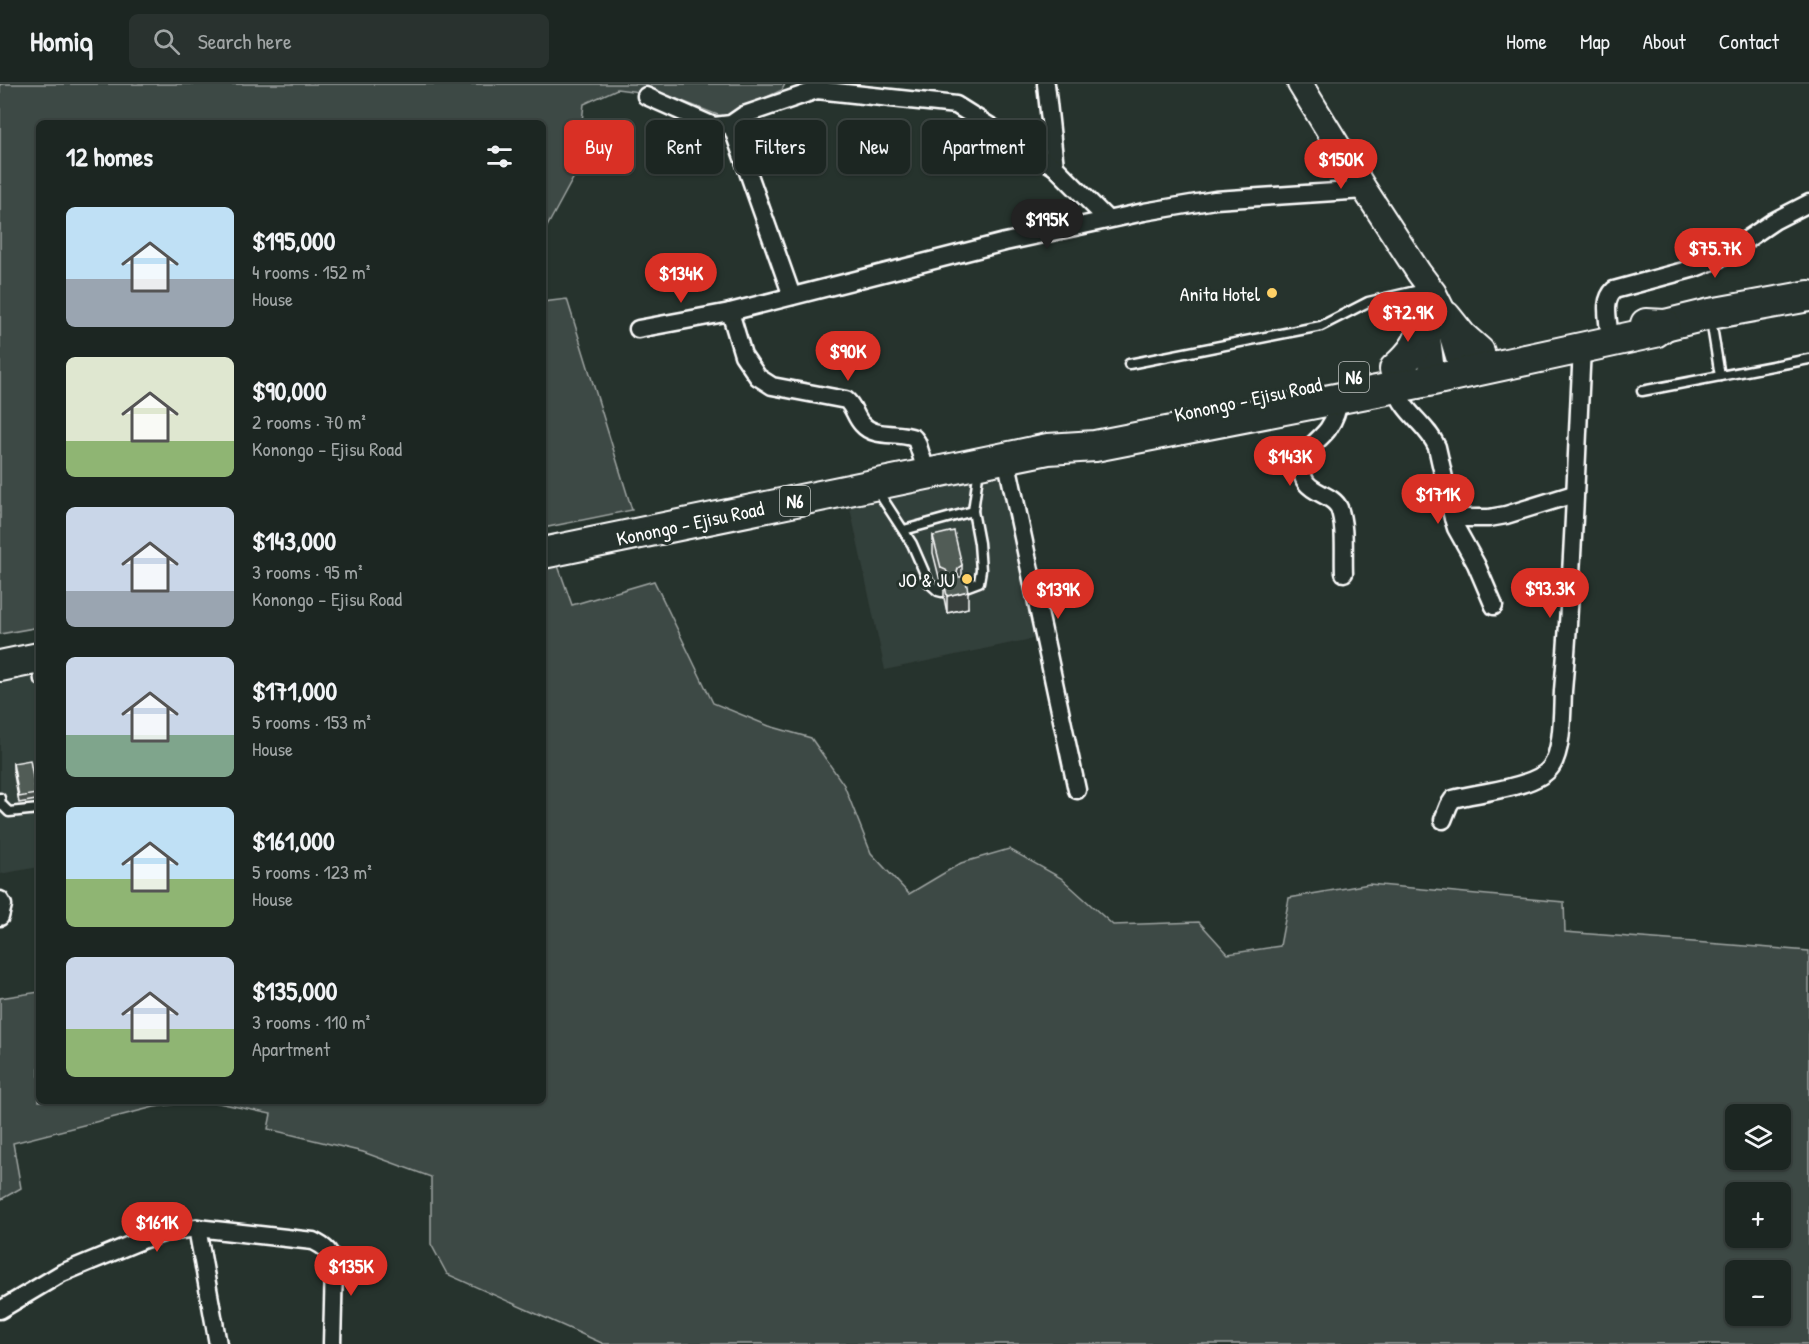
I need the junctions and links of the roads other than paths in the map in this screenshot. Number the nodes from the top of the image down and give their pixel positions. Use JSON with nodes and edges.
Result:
{"nodes":[{"id":1,"x":1046,"y":84,"type":"edge"},
{"id":2,"x":1300,"y":84,"type":"edge"},
{"id":3,"x":646,"y":96,"type":"dead end"},
{"id":4,"x":731,"y":124,"type":"junction"},
{"id":5,"x":1055,"y":167,"type":"junction"},
{"id":6,"x":1365,"y":190,"type":"junction"},
{"id":7,"x":1809,"y":203,"type":"edge"},
{"id":8,"x":1107,"y":219,"type":"junction"},
{"id":9,"x":1420,"y":281,"type":"junction"},
{"id":10,"x":792,"y":296,"type":"junction"},
{"id":11,"x":1809,"y":296,"type":"edge"},
{"id":12,"x":730,"y":312,"type":"junction"},
{"id":13,"x":1710,"y":314,"type":"junction"},
{"id":14,"x":1436,"y":318,"type":"junction"},
{"id":15,"x":1665,"y":325,"type":"junction"},
{"id":16,"x":638,"y":329,"type":"dead end"},
{"id":17,"x":1609,"y":331,"type":"junction"},
{"id":18,"x":1582,"y":349,"type":"junction"},
{"id":19,"x":1809,"y":359,"type":"edge"},
{"id":20,"x":1130,"y":364,"type":"dead end"},
{"id":21,"x":1453,"y":365,"type":"junction"},
{"id":22,"x":1720,"y":376,"type":"junction"},
{"id":23,"x":1396,"y":378,"type":"junction"},
{"id":24,"x":1642,"y":391,"type":"dead end"},
{"id":25,"x":1339,"y":399,"type":"junction"},
{"id":26,"x":1048,"y":449,"type":"junction"},
{"id":27,"x":993,"y":460,"type":"junction"},
{"id":28,"x":927,"y":474,"type":"junction"},
{"id":29,"x":873,"y":485,"type":"junction"},
{"id":30,"x":1574,"y":494,"type":"junction"},
{"id":31,"x":973,"y":511,"type":"junction"},
{"id":32,"x":1453,"y":518,"type":"junction"},
{"id":33,"x":904,"y":530,"type":"junction"},
{"id":34,"x":546,"y":552,"type":"edge"},
{"id":35,"x":1344,"y":573,"type":"dead end"},
{"id":36,"x":963,"y":588,"type":"edge"},
{"id":37,"x":942,"y":592,"type":"edge"},
{"id":38,"x":1494,"y":606,"type":"dead end"},
{"id":39,"x":36,"y":665,"type":"edge"},
{"id":40,"x":0,"y":666,"type":"edge"},
{"id":41,"x":1077,"y":790,"type":"dead end"},
{"id":42,"x":0,"y":798,"type":"edge"},
{"id":43,"x":36,"y":809,"type":"edge"},
{"id":44,"x":1443,"y":820,"type":"dead end"},
{"id":45,"x":0,"y":900,"type":"edge"},
{"id":46,"x":0,"y":917,"type":"edge"},
{"id":47,"x":197,"y":1228,"type":"junction"},
{"id":48,"x":0,"y":1310,"type":"edge"},
{"id":49,"x":218,"y":1344,"type":"edge"},
{"id":50,"x":332,"y":1344,"type":"edge"}],
"edges":[{"from":1,"to":5,"type":"street"},
{"from":2,"to":6,"type":"street"},
{"from":3,"to":4,"type":"street"},
{"from":4,"to":5,"type":"street"},
{"from":4,"to":10,"type":"street"},
{"from":5,"to":8,"type":"street"},
{"from":6,"to":8,"type":"street"},
{"from":6,"to":9,"type":"street"},
{"from":7,"to":17,"type":"street"},
{"from":8,"to":10,"type":"street"},
{"from":9,"to":14,"type":"street"},
{"from":9,"to":20,"type":"lane"},
{"from":10,"to":12,"type":"street"},
{"from":11,"to":13,"type":"highway","name":"Konongo - Ejisu Road","number":"N6"},
{"from":12,"to":16,"type":"street"},
{"from":12,"to":28,"type":"street"},
{"from":13,"to":15,"type":"highway","name":"Konongo - Ejisu Road","number":"N6"},
{"from":13,"to":22,"type":"lane"},
{"from":14,"to":21,"type":"street"},
{"from":14,"to":21,"type":"highway"},
{"from":14,"to":23,"type":"highway"},
{"from":15,"to":17,"type":"highway","name":"Konongo - Ejisu Road","number":"N6"},
{"from":15,"to":18,"type":"highway","name":"Konongo - Ejisu Road","number":"N6"},
{"from":17,"to":21,"type":"highway","name":"Konongo - Ejisu Road","number":"N6"},
{"from":18,"to":21,"type":"highway","name":"Konongo - Ejisu Road","number":"N6"},
{"from":18,"to":30,"type":"street"},
{"from":19,"to":22,"type":"lane"},
{"from":21,"to":23,"type":"highway","name":"Konongo - Ejisu Road","number":"N6"},
{"from":22,"to":24,"type":"lane"},
{"from":23,"to":25,"type":"highway","name":"Konongo - Ejisu Road","number":"N6"},
{"from":23,"to":26,"type":"highway","name":"Konongo - Ejisu Road","number":"N6"},
{"from":23,"to":32,"type":"street"},
{"from":25,"to":26,"type":"highway","name":"Konongo - Ejisu Road","number":"N6"},
{"from":25,"to":35,"type":"street"},
{"from":26,"to":27,"type":"highway","name":"Konongo - Ejisu Road","number":"N6"},
{"from":27,"to":28,"type":"highway","name":"Konongo - Ejisu Road","number":"N6"},
{"from":27,"to":31,"type":"lane"},
{"from":27,"to":41,"type":"street"},
{"from":28,"to":29,"type":"highway","name":"Konongo - Ejisu Road","number":"N6"},
{"from":29,"to":33,"type":"lane"},
{"from":29,"to":34,"type":"highway","name":"Konongo - Ejisu Road","number":"N6"},
{"from":30,"to":32,"type":"street"},
{"from":30,"to":44,"type":"street"},
{"from":31,"to":33,"type":"lane"},
{"from":31,"to":36,"type":"lane"},
{"from":32,"to":38,"type":"street"},
{"from":33,"to":37,"type":"lane"},
{"from":39,"to":40,"type":"highway"},
{"from":42,"to":43,"type":"lane"},
{"from":45,"to":46,"type":"street"},
{"from":47,"to":48,"type":"street"},
{"from":47,"to":49,"type":"street"},
{"from":47,"to":50,"type":"street"}]}
